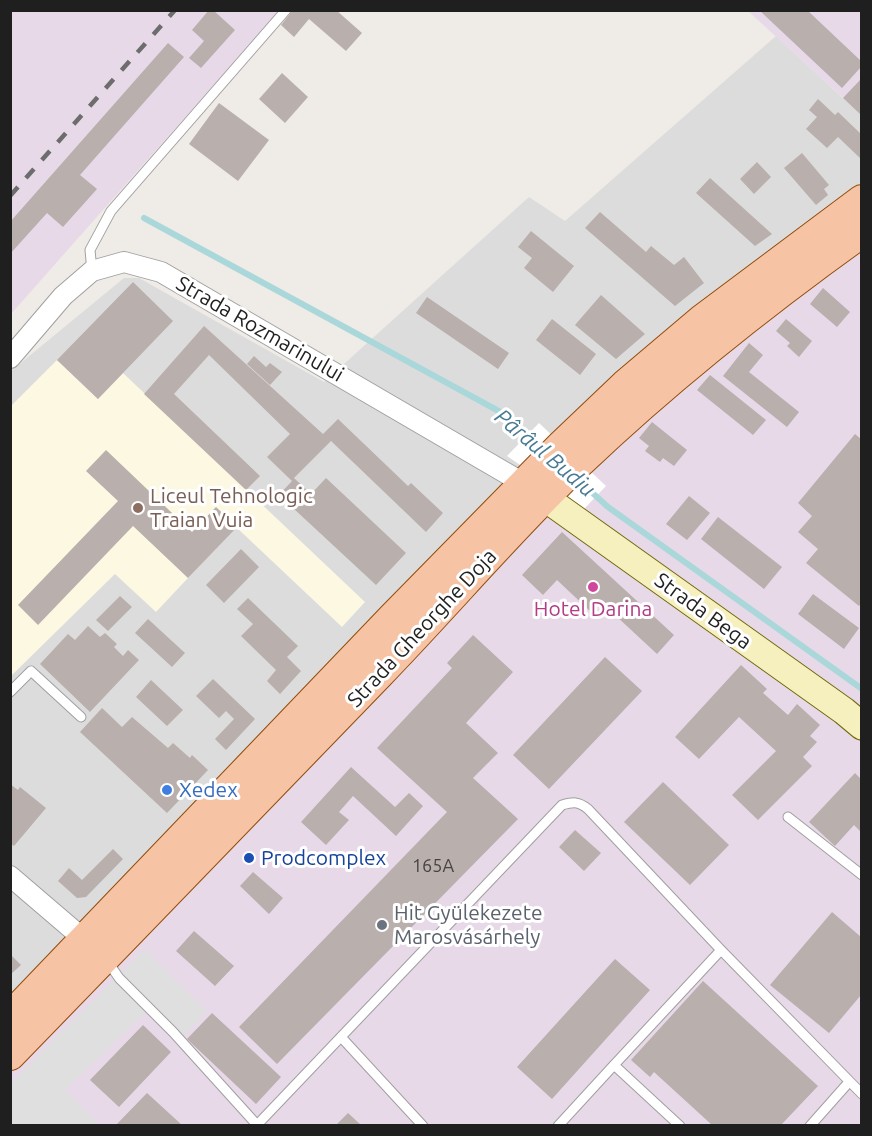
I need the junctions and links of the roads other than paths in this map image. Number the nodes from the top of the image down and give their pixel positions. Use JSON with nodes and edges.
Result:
{"nodes":[{"id":1,"x":286,"y":10,"type":"edge"},
{"id":2,"x":861,"y":200,"type":"edge"},
{"id":3,"x":861,"y":232,"type":"edge"},
{"id":4,"x":92,"y":271,"type":"junction"},
{"id":5,"x":10,"y":358,"type":"edge"},
{"id":6,"x":571,"y":453,"type":"junction"},
{"id":7,"x":538,"y":486,"type":"junction"},
{"id":8,"x":10,"y":692,"type":"edge"},
{"id":9,"x":81,"y":717,"type":"dead end"},
{"id":10,"x":861,"y":726,"type":"edge"},
{"id":11,"x":788,"y":817,"type":"dead end"},
{"id":12,"x":861,"y":875,"type":"edge"},
{"id":13,"x":10,"y":876,"type":"edge"},
{"id":14,"x":95,"y":949,"type":"junction"},
{"id":15,"x":721,"y":950,"type":"junction"},
{"id":16,"x":10,"y":1017,"type":"edge"},
{"id":17,"x":341,"y":1037,"type":"junction"},
{"id":18,"x":10,"y":1055,"type":"edge"},
{"id":19,"x":614,"y":1065,"type":"junction"},
{"id":20,"x":849,"y":1082,"type":"junction"},
{"id":21,"x":861,"y":1094,"type":"edge"},
{"id":22,"x":258,"y":1125,"type":"edge"},
{"id":23,"x":423,"y":1125,"type":"edge"},
{"id":24,"x":558,"y":1125,"type":"edge"},
{"id":25,"x":680,"y":1125,"type":"edge"},
{"id":26,"x":810,"y":1125,"type":"edge"}],
"edges":[{"from":1,"to":4,"type":"lane"},
{"from":2,"to":6,"type":"main road","name":"Strada Gheorghe Doja"},
{"from":3,"to":6,"type":"main road","name":"Strada Gheorghe Doja"},
{"from":4,"to":5,"type":"street","name":"Strada Rozmarinului"},
{"from":4,"to":7,"type":"street","name":"Strada Rozmarinului"},
{"from":6,"to":7,"type":"main road","name":"Strada Gheorghe Doja"},
{"from":7,"to":10,"type":"main road","name":"Strada Bega"},
{"from":7,"to":14,"type":"main road","name":"Strada Gheorghe Doja"},
{"from":8,"to":9,"type":"lane"},
{"from":11,"to":12,"type":"lane"},
{"from":13,"to":14,"type":"street"},
{"from":14,"to":16,"type":"main road","name":"Strada Gheorghe Doja"},
{"from":14,"to":18,"type":"main road","name":"Strada Gheorghe Doja"},
{"from":14,"to":22,"type":"lane"},
{"from":15,"to":17,"type":"lane"},
{"from":15,"to":19,"type":"lane"},
{"from":15,"to":20,"type":"lane"},
{"from":17,"to":22,"type":"lane"},
{"from":17,"to":23,"type":"lane"},
{"from":19,"to":24,"type":"lane"},
{"from":19,"to":25,"type":"lane"},
{"from":20,"to":21,"type":"lane"},
{"from":20,"to":26,"type":"lane"}]}
